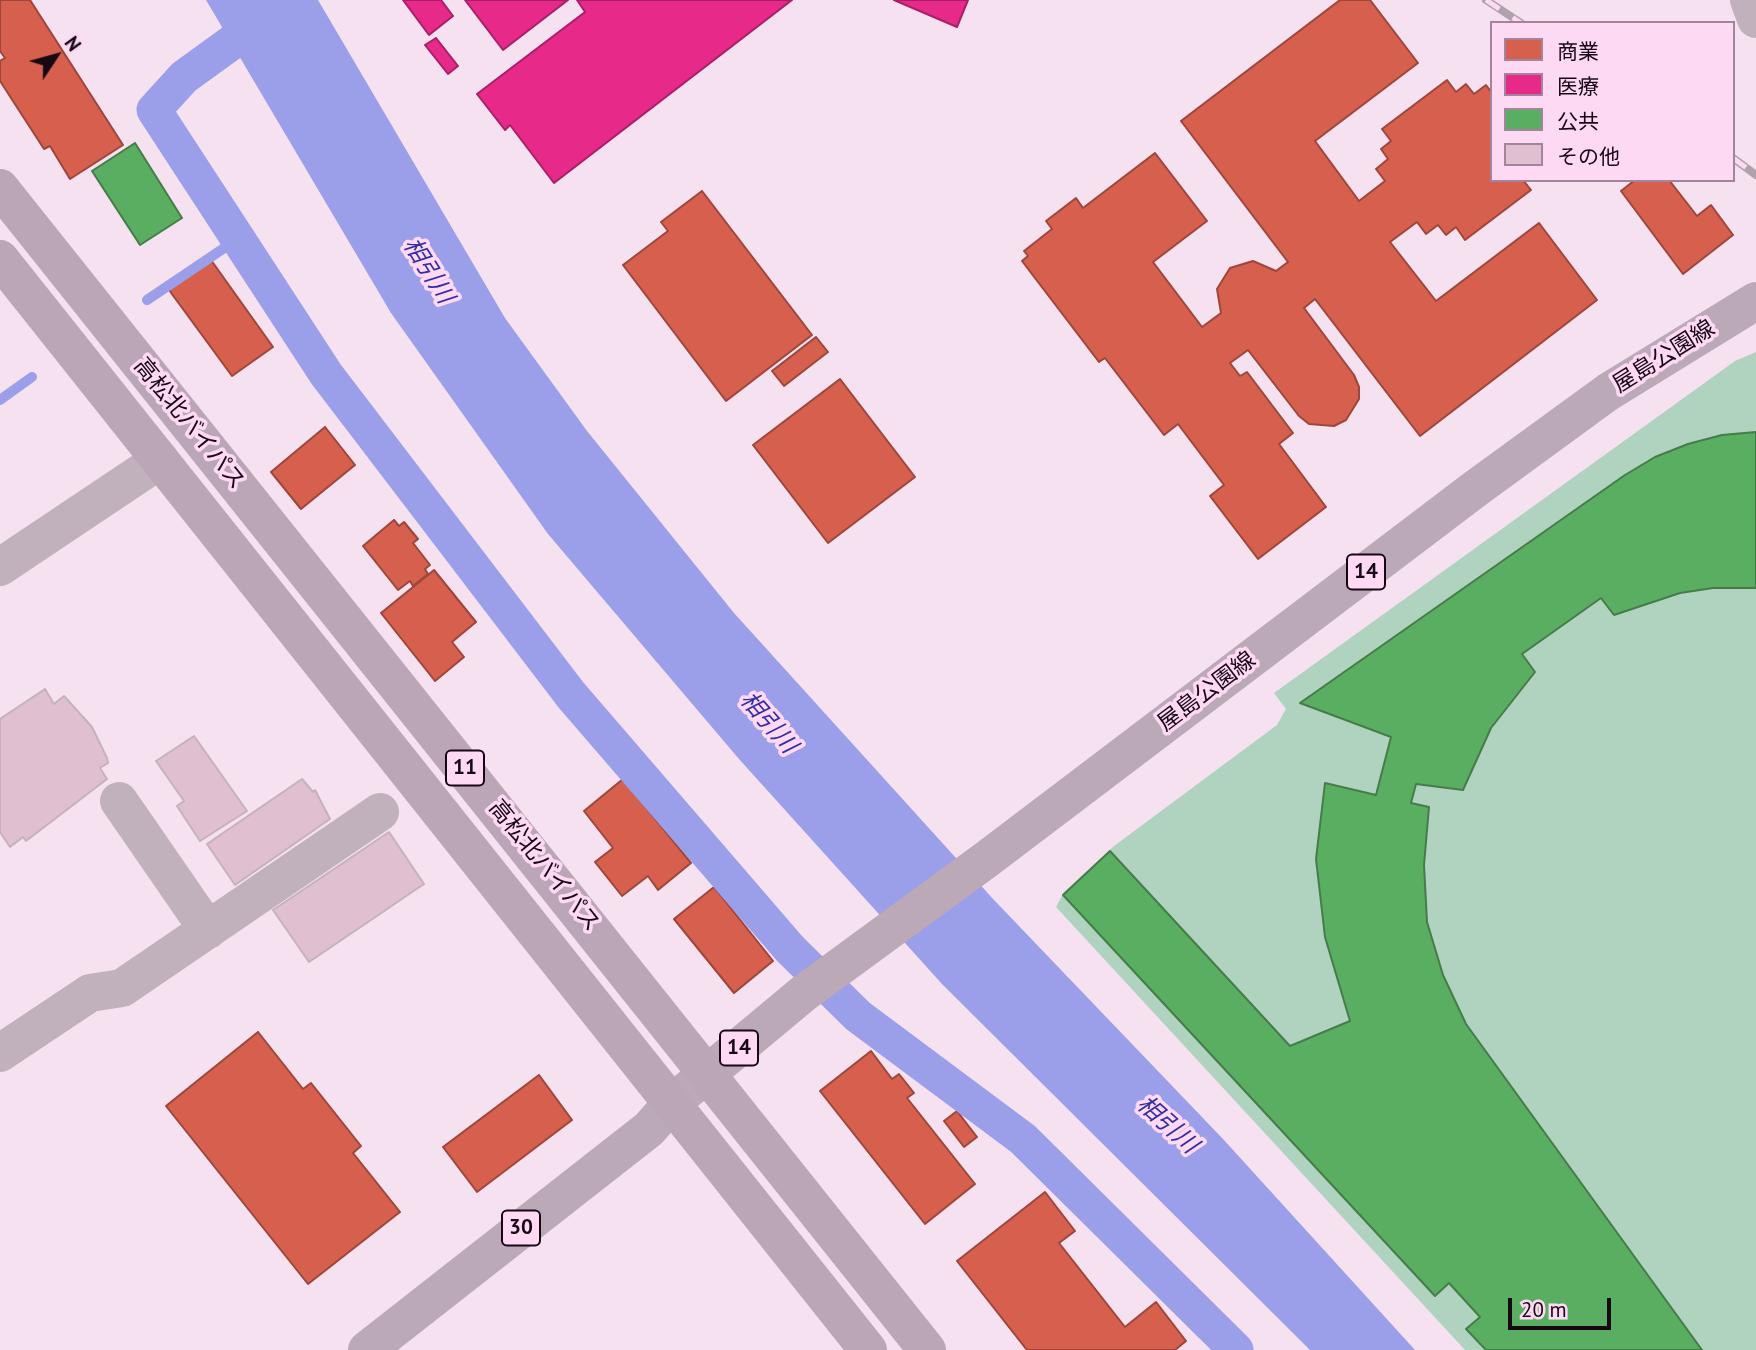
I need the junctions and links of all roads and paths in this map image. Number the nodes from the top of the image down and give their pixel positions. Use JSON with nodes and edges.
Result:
{"nodes":[{"id":1,"x":1749,"y":0,"type":"edge"},
{"id":2,"x":1756,"y":19,"type":"edge"},
{"id":3,"x":0,"y":188,"type":"edge"},
{"id":4,"x":0,"y":259,"type":"edge"},
{"id":5,"x":1756,"y":301,"type":"edge"},
{"id":6,"x":160,"y":460,"type":"junction"},
{"id":7,"x":0,"y":567,"type":"edge"},
{"id":8,"x":119,"y":801,"type":"dead end"},
{"id":9,"x":380,"y":812,"type":"dead end"},
{"id":10,"x":208,"y":930,"type":"junction"},
{"id":11,"x":0,"y":1053,"type":"edge"},
{"id":12,"x":707,"y":1073,"type":"junction"},
{"id":13,"x":672,"y":1103,"type":"junction"},
{"id":14,"x":367,"y":1350,"type":"edge"},
{"id":15,"x":868,"y":1350,"type":"edge"},
{"id":16,"x":927,"y":1350,"type":"edge"}],
"edges":[{"from":1,"to":2,"type":"street"},
{"from":3,"to":12,"type":"highway","name":"高松北バイパス","number":"11"},
{"from":4,"to":6,"type":"highway","name":"高松北バイパス","number":"11"},
{"from":5,"to":12,"type":"main road","name":"屋島公園線","number":"14"},
{"from":6,"to":7,"type":"street"},
{"from":6,"to":13,"type":"highway","name":"高松北バイパス","number":"11"},
{"from":8,"to":10,"type":"street"},
{"from":9,"to":10,"type":"street"},
{"from":10,"to":11,"type":"street"},
{"from":12,"to":13,"type":"main road","name":"屋島公園線","number":"14"},
{"from":12,"to":16,"type":"highway","name":"高松北バイパス","number":"11"},
{"from":13,"to":14,"type":"main road","number":"30"},
{"from":13,"to":15,"type":"highway","name":"高松北バイパス","number":"11"}]}
